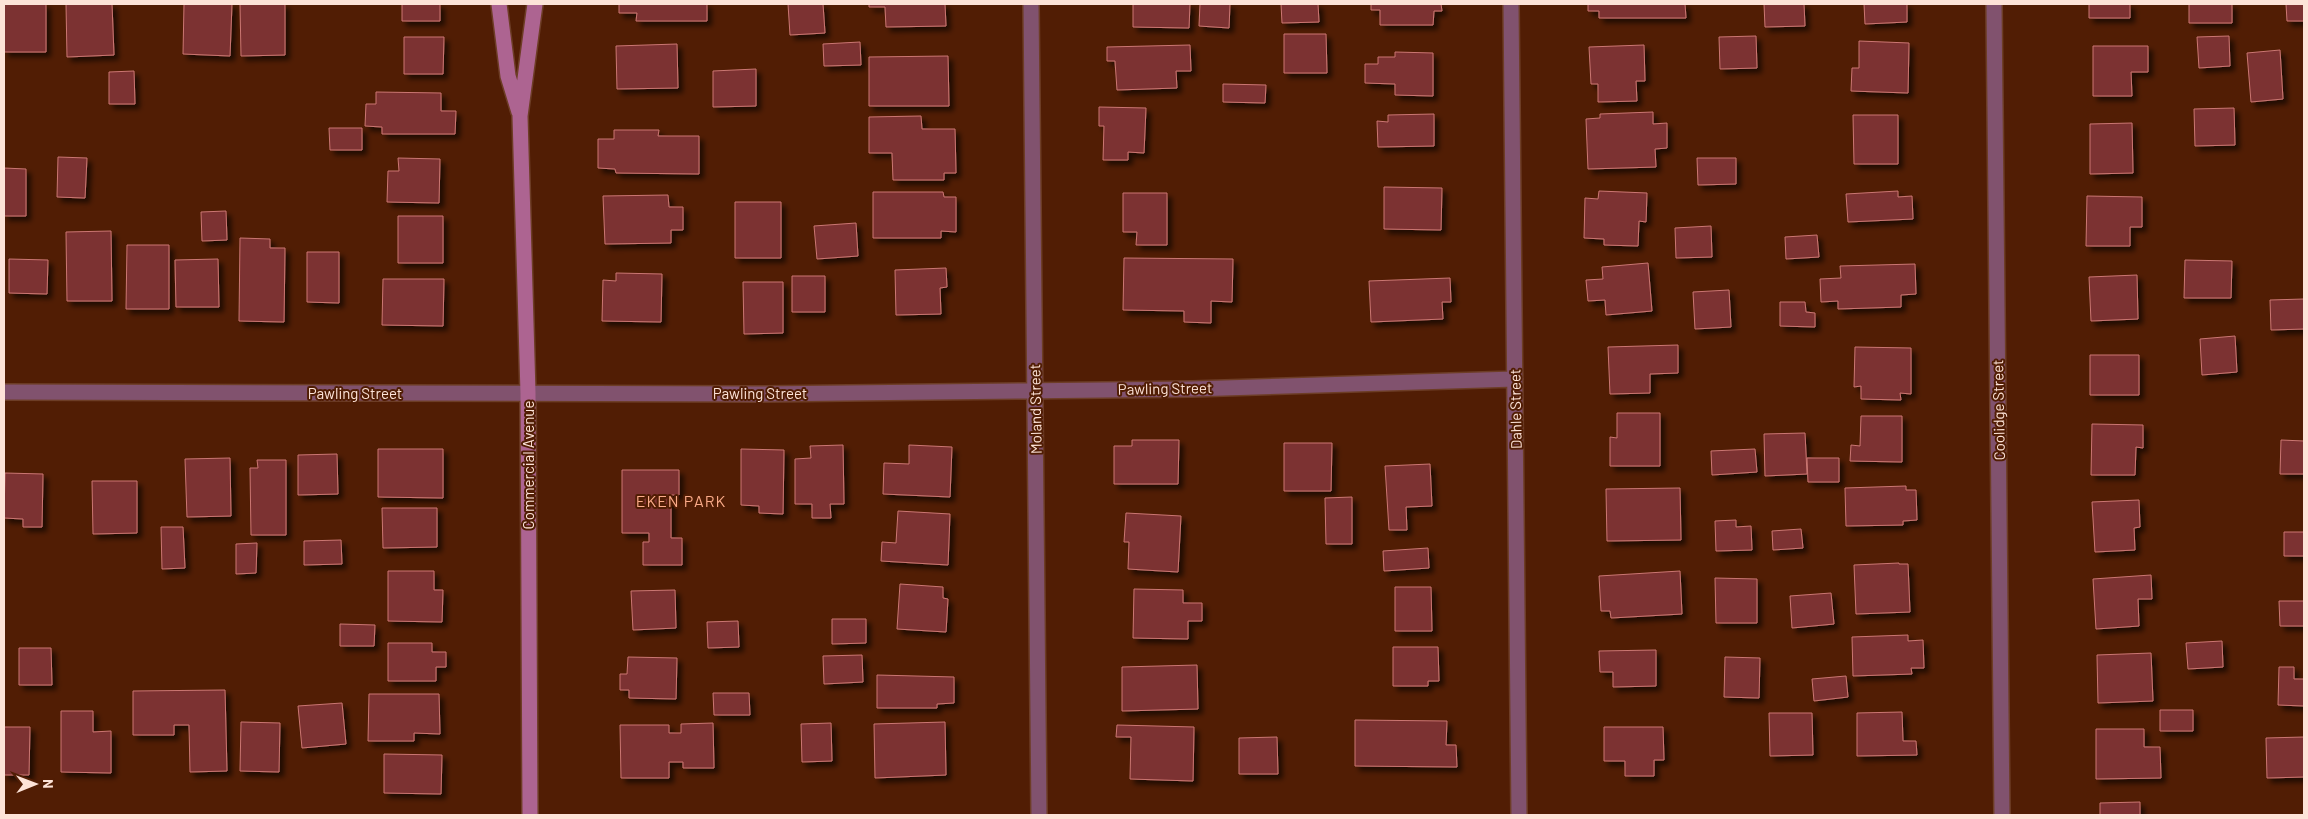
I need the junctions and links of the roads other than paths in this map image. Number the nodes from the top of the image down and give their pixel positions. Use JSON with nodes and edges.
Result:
{"nodes":[{"id":1,"x":499,"y":4,"type":"edge"},
{"id":2,"x":535,"y":4,"type":"edge"},
{"id":3,"x":1032,"y":4,"type":"edge"},
{"id":4,"x":1511,"y":4,"type":"edge"},
{"id":5,"x":1994,"y":4,"type":"edge"},
{"id":6,"x":520,"y":116,"type":"junction"},
{"id":7,"x":1515,"y":379,"type":"junction"},
{"id":8,"x":1035,"y":389,"type":"junction"},
{"id":9,"x":4,"y":392,"type":"edge"},
{"id":10,"x":528,"y":393,"type":"junction"},
{"id":11,"x":530,"y":815,"type":"edge"},
{"id":12,"x":1039,"y":815,"type":"edge"},
{"id":13,"x":1519,"y":815,"type":"edge"},
{"id":14,"x":2002,"y":815,"type":"edge"}],
"edges":[{"from":1,"to":6,"type":"street","name":"Commercial Avenue"},
{"from":2,"to":6,"type":"street","name":"Commercial Avenue"},
{"from":3,"to":8,"type":"street","name":"Moland Street"},
{"from":4,"to":7,"type":"street","name":"Dahle Street"},
{"from":5,"to":14,"type":"street","name":"Coolidge Street"},
{"from":6,"to":10,"type":"street","name":"Commercial Avenue"},
{"from":7,"to":8,"type":"street","name":"Pawling Street"},
{"from":7,"to":13,"type":"street","name":"Dahle Street"},
{"from":8,"to":10,"type":"street","name":"Pawling Street"},
{"from":8,"to":12,"type":"street","name":"Moland Street"},
{"from":9,"to":10,"type":"street","name":"Pawling Street"},
{"from":10,"to":11,"type":"street","name":"Commercial Avenue"}]}
